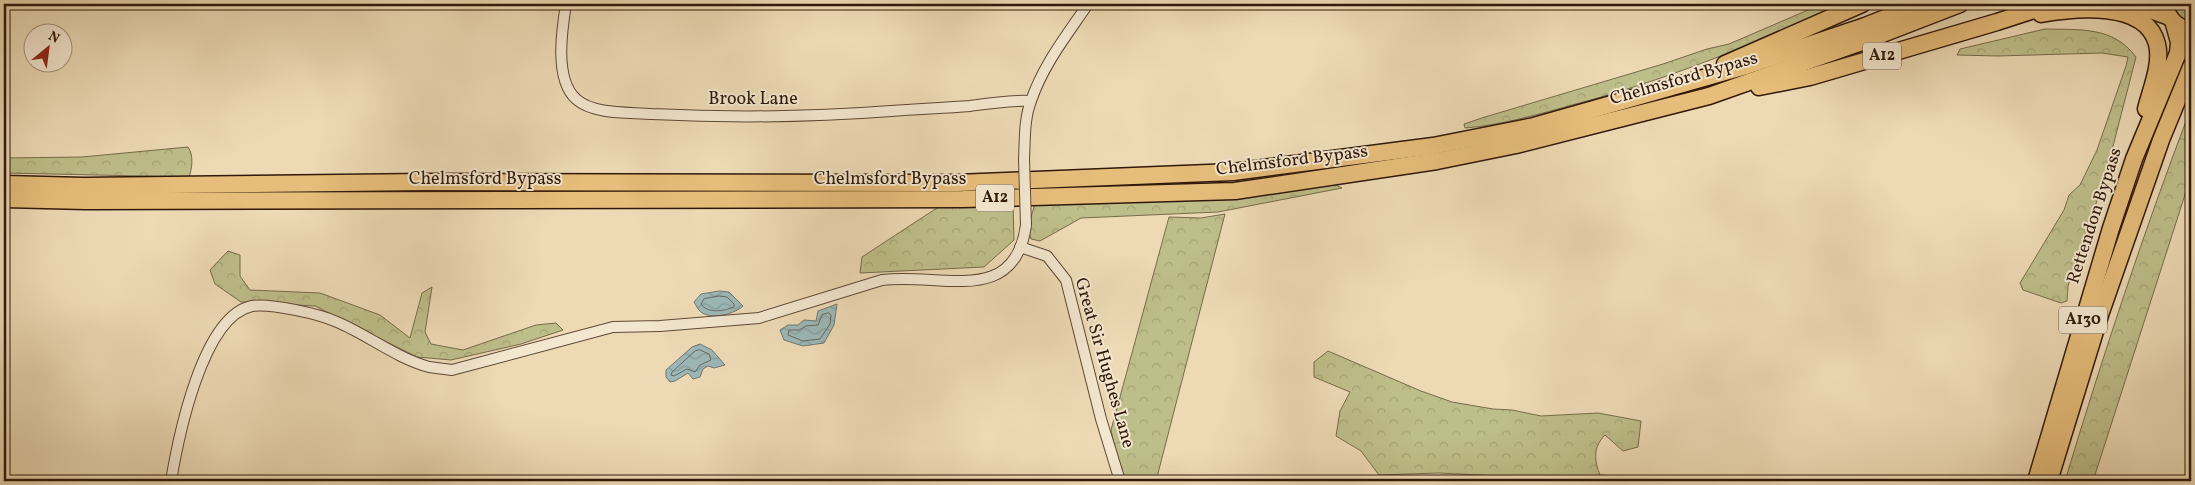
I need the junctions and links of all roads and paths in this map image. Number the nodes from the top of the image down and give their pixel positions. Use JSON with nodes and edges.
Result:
{"nodes":[{"id":1,"x":566,"y":4,"type":"edge"},
{"id":2,"x":1088,"y":4,"type":"edge"},
{"id":3,"x":1862,"y":4,"type":"edge"},
{"id":4,"x":1921,"y":4,"type":"edge"},
{"id":5,"x":1960,"y":4,"type":"edge"},
{"id":6,"x":2052,"y":4,"type":"edge"},
{"id":7,"x":2134,"y":4,"type":"edge"},
{"id":8,"x":2169,"y":14,"type":"edge"},
{"id":9,"x":1996,"y":22,"type":"junction"},
{"id":10,"x":2191,"y":31,"type":"edge"},
{"id":11,"x":2191,"y":66,"type":"edge"},
{"id":12,"x":1678,"y":86,"type":"junction"},
{"id":13,"x":1709,"y":96,"type":"junction"},
{"id":14,"x":1030,"y":102,"type":"junction"},
{"id":15,"x":2134,"y":159,"type":"junction"},
{"id":16,"x":4,"y":184,"type":"edge"},
{"id":17,"x":4,"y":200,"type":"edge"},
{"id":18,"x":1020,"y":247,"type":"junction"},
{"id":19,"x":170,"y":481,"type":"edge"},
{"id":20,"x":1120,"y":481,"type":"edge"},
{"id":21,"x":2036,"y":481,"type":"edge"},
{"id":22,"x":2049,"y":481,"type":"edge"}],
"edges":[{"from":1,"to":14,"type":"street","name":"Brook Lane"},
{"from":2,"to":14,"type":"street"},
{"from":3,"to":12,"type":"highway","number":"A12"},
{"from":4,"to":12,"type":"highway","name":"Chelmsford Bypass","number":"A12"},
{"from":5,"to":13,"type":"highway","name":"Chelmsford Bypass","number":"A12"},
{"from":6,"to":9,"type":"highway","number":"A12"},
{"from":7,"to":8,"type":"highway"},
{"from":8,"to":10,"type":"highway"},
{"from":8,"to":15,"type":"highway","name":"Rettendon Bypass","number":"A130"},
{"from":9,"to":13,"type":"highway","number":"A12"},
{"from":9,"to":15,"type":"highway","number":"A12"},
{"from":11,"to":22,"type":"highway","name":"Rettendon Bypass","number":"A130"},
{"from":12,"to":16,"type":"highway","name":"Chelmsford Bypass","number":"A12"},
{"from":13,"to":17,"type":"highway","name":"Chelmsford Bypass","number":"A12"},
{"from":14,"to":18,"type":"street","bridge":true},
{"from":15,"to":21,"type":"highway","name":"Rettendon Bypass","number":"A130"},
{"from":18,"to":19,"type":"street"},
{"from":18,"to":20,"type":"street","name":"Great Sir Hughes Lane"}]}
